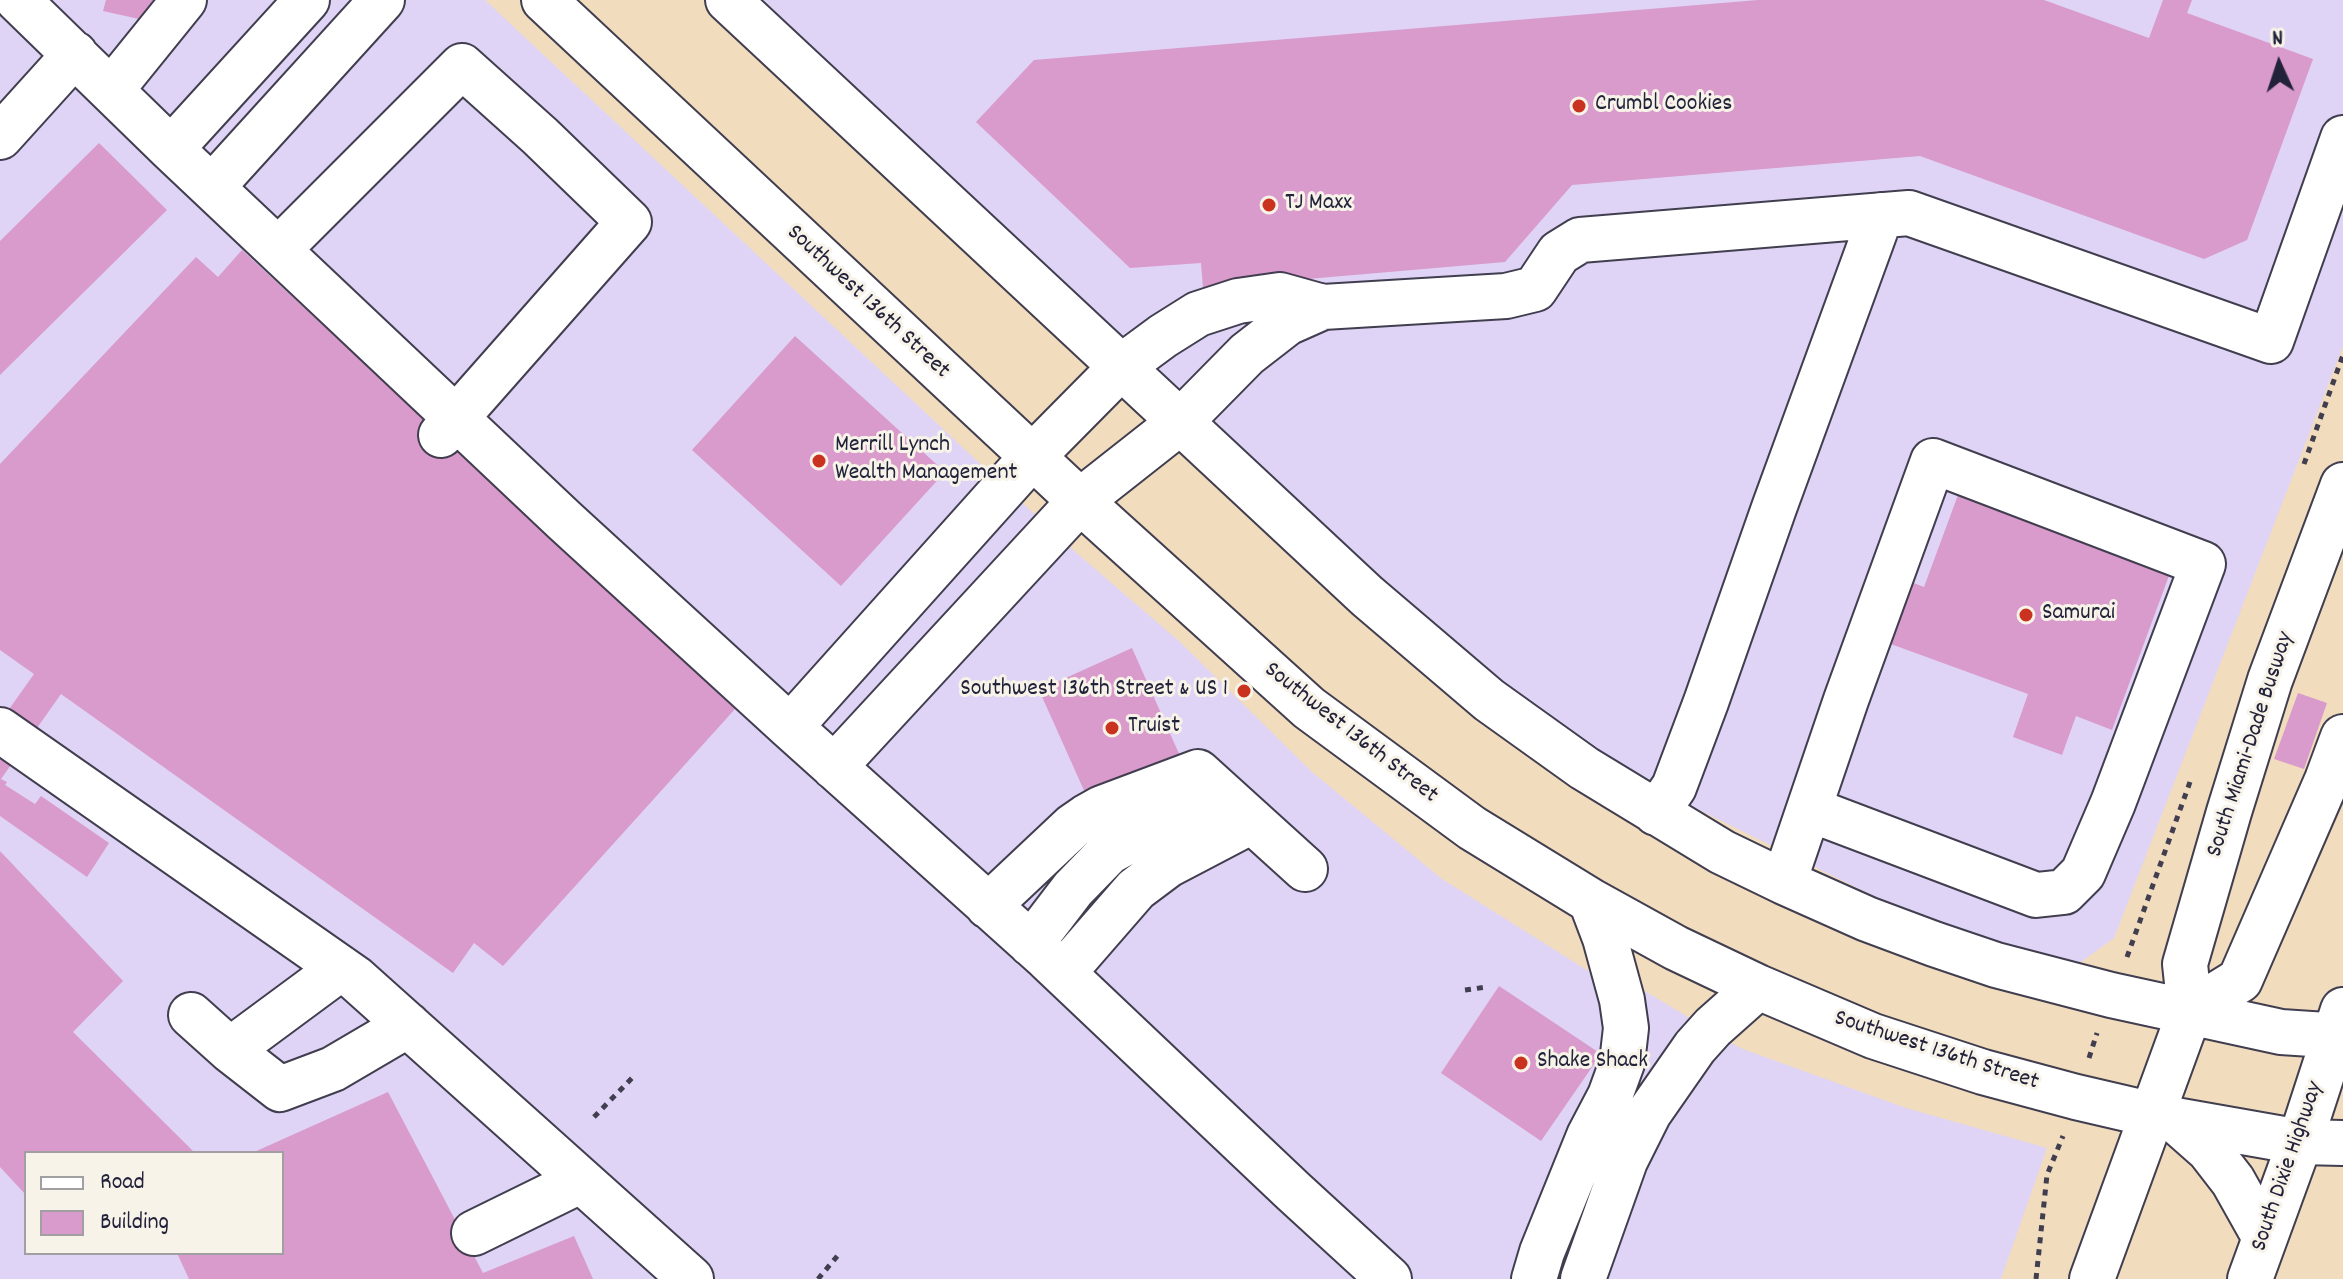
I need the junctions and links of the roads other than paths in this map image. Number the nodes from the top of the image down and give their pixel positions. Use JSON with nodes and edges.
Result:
{"nodes":[{"id":1,"x":18,"y":0,"type":"edge"},
{"id":2,"x":184,"y":0,"type":"edge"},
{"id":3,"x":307,"y":0,"type":"edge"},
{"id":4,"x":382,"y":0,"type":"edge"},
{"id":5,"x":544,"y":0,"type":"edge"},
{"id":6,"x":728,"y":0,"type":"edge"},
{"id":7,"x":75,"y":54,"type":"junction"},
{"id":8,"x":112,"y":89,"type":"junction"},
{"id":9,"x":0,"y":137,"type":"edge"},
{"id":10,"x":2343,"y":138,"type":"edge"},
{"id":11,"x":171,"y":149,"type":"junction"},
{"id":12,"x":212,"y":187,"type":"junction"},
{"id":13,"x":1881,"y":215,"type":"junction"},
{"id":14,"x":278,"y":261,"type":"junction"},
{"id":15,"x":1323,"y":307,"type":"junction"},
{"id":16,"x":1121,"y":367,"type":"junction"},
{"id":17,"x":1179,"y":423,"type":"junction"},
{"id":18,"x":448,"y":426,"type":"junction"},
{"id":19,"x":1032,"y":457,"type":"junction"},
{"id":20,"x":2343,"y":485,"type":"edge"},
{"id":21,"x":1080,"y":501,"type":"junction"},
{"id":22,"x":790,"y":727,"type":"junction"},
{"id":23,"x":0,"y":730,"type":"edge"},
{"id":24,"x":2343,"y":737,"type":"edge"},
{"id":25,"x":834,"y":767,"type":"junction"},
{"id":26,"x":1228,"y":800,"type":"junction"},
{"id":27,"x":1809,"y":809,"type":"junction"},
{"id":28,"x":1656,"y":813,"type":"junction"},
{"id":29,"x":1305,"y":869,"type":"dead end"},
{"id":30,"x":1784,"y":882,"type":"junction"},
{"id":31,"x":1591,"y":901,"type":"junction"},
{"id":32,"x":1028,"y":941,"type":"junction"},
{"id":33,"x":341,"y":968,"type":"junction"},
{"id":34,"x":1758,"y":987,"type":"junction"},
{"id":35,"x":2190,"y":1011,"type":"junction"},
{"id":36,"x":191,"y":1015,"type":"dead end"},
{"id":37,"x":408,"y":1025,"type":"junction"},
{"id":38,"x":2340,"y":1027,"type":"edge"},
{"id":39,"x":230,"y":1050,"type":"junction"},
{"id":40,"x":2164,"y":1117,"type":"junction"},
{"id":41,"x":2300,"y":1142,"type":"junction"},
{"id":42,"x":2343,"y":1143,"type":"edge"},
{"id":43,"x":580,"y":1181,"type":"junction"},
{"id":44,"x":474,"y":1233,"type":"dead end"},
{"id":45,"x":2265,"y":1238,"type":"junction"},
{"id":46,"x":691,"y":1279,"type":"edge"},
{"id":47,"x":1389,"y":1279,"type":"edge"},
{"id":48,"x":1534,"y":1279,"type":"edge"},
{"id":49,"x":1583,"y":1279,"type":"edge"},
{"id":50,"x":2092,"y":1279,"type":"edge"},
{"id":51,"x":2250,"y":1279,"type":"edge"}],
"edges":[{"from":1,"to":7,"type":"main road"},
{"from":2,"to":8,"type":"main road"},
{"from":3,"to":11,"type":"main road"},
{"from":4,"to":12,"type":"main road"},
{"from":5,"to":19,"type":"main road","name":"Southwest 136th Street"},
{"from":6,"to":16,"type":"main road"},
{"from":7,"to":8,"type":"main road"},
{"from":7,"to":9,"type":"main road"},
{"from":8,"to":11,"type":"main road"},
{"from":10,"to":13,"type":"main road"},
{"from":11,"to":12,"type":"main road"},
{"from":12,"to":14,"type":"main road"},
{"from":13,"to":15,"type":"main road"},
{"from":13,"to":28,"type":"main road"},
{"from":14,"to":18,"type":"main road"},
{"from":14,"to":18,"type":"main road"},
{"from":15,"to":16,"type":"main road"},
{"from":15,"to":17,"type":"main road"},
{"from":16,"to":17,"type":"main road"},
{"from":16,"to":19,"type":"main road"},
{"from":17,"to":21,"type":"main road"},
{"from":17,"to":28,"type":"main road"},
{"from":18,"to":22,"type":"main road"},
{"from":19,"to":21,"type":"main road","name":"Southwest 136th Street"},
{"from":19,"to":22,"type":"main road"},
{"from":20,"to":35,"type":"main road","name":"South Miami-Dade Busway"},
{"from":21,"to":25,"type":"main road"},
{"from":21,"to":31,"type":"main road","name":"Southwest 136th Street"},
{"from":22,"to":25,"type":"main road"},
{"from":23,"to":33,"type":"main road"},
{"from":24,"to":35,"type":"main road"},
{"from":25,"to":32,"type":"main road"},
{"from":26,"to":29,"type":"main road"},
{"from":26,"to":32,"type":"main road"},
{"from":26,"to":32,"type":"main road"},
{"from":27,"to":27,"type":"main road"},
{"from":27,"to":30,"type":"main road"},
{"from":28,"to":30,"type":"main road"},
{"from":30,"to":35,"type":"main road"},
{"from":31,"to":34,"type":"main road","name":"Southwest 136th Street"},
{"from":31,"to":48,"type":"main road"},
{"from":32,"to":47,"type":"main road"},
{"from":33,"to":37,"type":"main road"},
{"from":33,"to":39,"type":"main road"},
{"from":34,"to":40,"type":"main road","name":"Southwest 136th Street"},
{"from":34,"to":49,"type":"main road"},
{"from":35,"to":38,"type":"main road"},
{"from":35,"to":40,"type":"main road","name":"South Miami-Dade Busway"},
{"from":36,"to":39,"type":"main road"},
{"from":37,"to":39,"type":"main road"},
{"from":37,"to":43,"type":"main road"},
{"from":38,"to":41,"type":"main road","name":"South Dixie Highway"},
{"from":40,"to":41,"type":"main road","name":"Southwest 136th Street"},
{"from":40,"to":45,"type":"main road"},
{"from":40,"to":50,"type":"main road","name":"South Miami-Dade Busway"},
{"from":41,"to":42,"type":"main road","name":"Southwest 136th Street"},
{"from":41,"to":45,"type":"main road","name":"South Dixie Highway"},
{"from":43,"to":44,"type":"main road"},
{"from":43,"to":46,"type":"main road"},
{"from":45,"to":51,"type":"main road","name":"South Dixie Highway"}]}
